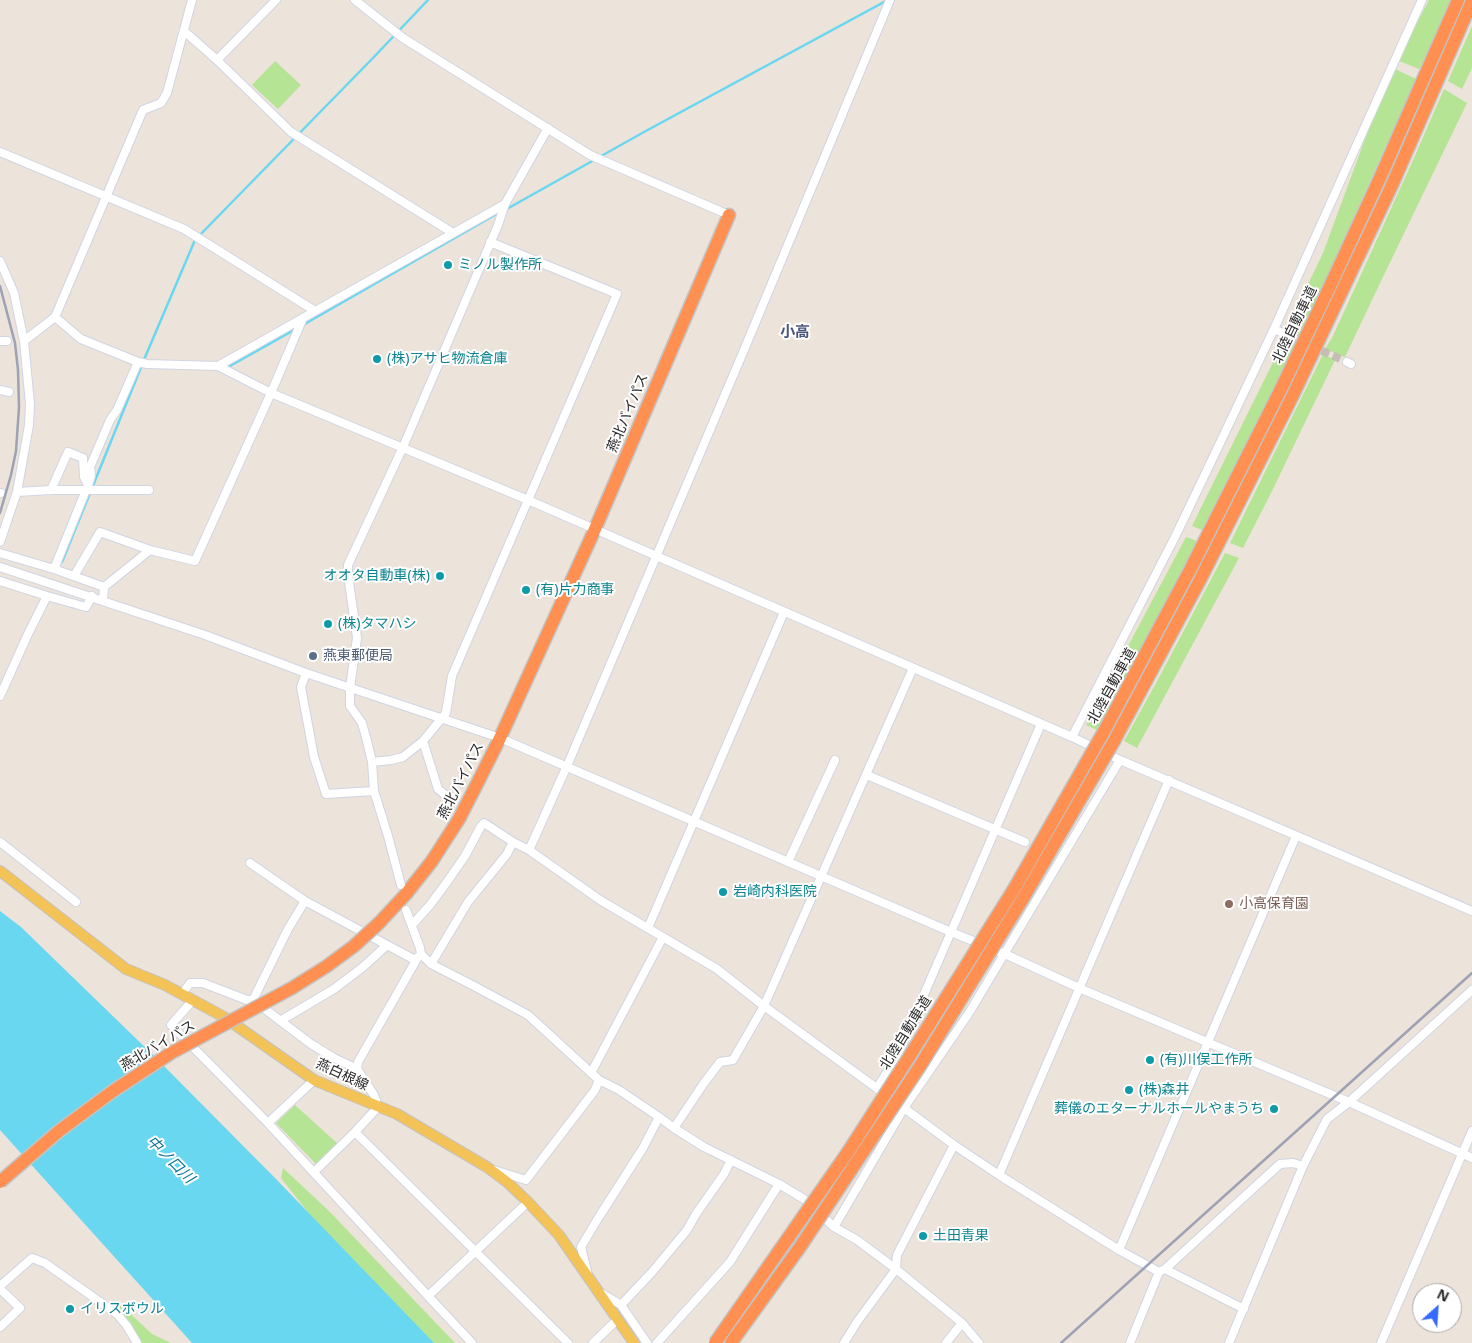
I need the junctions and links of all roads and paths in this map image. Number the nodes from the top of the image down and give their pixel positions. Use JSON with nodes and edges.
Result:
{"nodes":[{"id":1,"x":192,"y":0,"type":"edge"},
{"id":2,"x":276,"y":0,"type":"edge"},
{"id":3,"x":356,"y":0,"type":"edge"},
{"id":4,"x":890,"y":0,"type":"edge"},
{"id":5,"x":1422,"y":0,"type":"edge"},
{"id":6,"x":1458,"y":0,"type":"edge"},
{"id":7,"x":1472,"y":1,"type":"edge"},
{"id":8,"x":184,"y":31,"type":"junction"},
{"id":9,"x":217,"y":60,"type":"junction"},
{"id":10,"x":548,"y":128,"type":"junction"},
{"id":11,"x":0,"y":152,"type":"edge"},
{"id":12,"x":106,"y":197,"type":"junction"},
{"id":13,"x":505,"y":204,"type":"junction"},
{"id":14,"x":729,"y":215,"type":"joint"},
{"id":15,"x":452,"y":233,"type":"junction"},
{"id":16,"x":490,"y":242,"type":"junction"},
{"id":17,"x":0,"y":261,"type":"edge"},
{"id":18,"x":316,"y":311,"type":"junction"},
{"id":19,"x":55,"y":317,"type":"junction"},
{"id":20,"x":303,"y":318,"type":"junction"},
{"id":21,"x":1274,"y":329,"type":"junction"},
{"id":22,"x":1290,"y":336,"type":"tunnel mouth"},
{"id":23,"x":24,"y":341,"type":"junction"},
{"id":24,"x":138,"y":362,"type":"junction"},
{"id":25,"x":218,"y":366,"type":"junction"},
{"id":26,"x":0,"y":390,"type":"edge"},
{"id":27,"x":9,"y":392,"type":"dead end"},
{"id":28,"x":271,"y":393,"type":"junction"},
{"id":29,"x":403,"y":447,"type":"junction"},
{"id":30,"x":86,"y":487,"type":"junction"},
{"id":31,"x":51,"y":490,"type":"junction"},
{"id":32,"x":150,"y":490,"type":"dead end"},
{"id":33,"x":14,"y":495,"type":"junction"},
{"id":34,"x":528,"y":500,"type":"junction"},
{"id":35,"x":594,"y":529,"type":"junction"},
{"id":36,"x":0,"y":542,"type":"edge"},
{"id":37,"x":150,"y":550,"type":"junction"},
{"id":38,"x":0,"y":553,"type":"edge"},
{"id":39,"x":656,"y":556,"type":"junction"},
{"id":40,"x":0,"y":566,"type":"edge"},
{"id":41,"x":54,"y":569,"type":"junction"},
{"id":42,"x":74,"y":576,"type":"junction"},
{"id":43,"x":0,"y":581,"type":"edge"},
{"id":44,"x":104,"y":587,"type":"junction"},
{"id":45,"x":47,"y":596,"type":"junction"},
{"id":46,"x":92,"y":596,"type":"junction"},
{"id":47,"x":103,"y":600,"type":"junction"},
{"id":48,"x":784,"y":612,"type":"junction"},
{"id":49,"x":913,"y":668,"type":"junction"},
{"id":50,"x":306,"y":673,"type":"junction"},
{"id":51,"x":350,"y":688,"type":"junction"},
{"id":52,"x":0,"y":696,"type":"edge"},
{"id":53,"x":442,"y":718,"type":"junction"},
{"id":54,"x":1041,"y":724,"type":"junction"},
{"id":55,"x":1072,"y":737,"type":"junction"},
{"id":56,"x":500,"y":738,"type":"junction"},
{"id":57,"x":423,"y":741,"type":"junction"},
{"id":58,"x":835,"y":760,"type":"dead end"},
{"id":59,"x":1120,"y":760,"type":"junction"},
{"id":60,"x":372,"y":762,"type":"junction"},
{"id":61,"x":567,"y":766,"type":"junction"},
{"id":62,"x":867,"y":775,"type":"junction"},
{"id":63,"x":1169,"y":780,"type":"junction"},
{"id":64,"x":374,"y":791,"type":"junction"},
{"id":65,"x":453,"y":801,"type":"dead end"},
{"id":66,"x":695,"y":821,"type":"junction"},
{"id":67,"x":996,"y":830,"type":"junction"},
{"id":68,"x":1296,"y":836,"type":"junction"},
{"id":69,"x":0,"y":842,"type":"edge"},
{"id":70,"x":513,"y":842,"type":"junction"},
{"id":71,"x":1025,"y":842,"type":"dead end"},
{"id":72,"x":529,"y":850,"type":"junction"},
{"id":73,"x":788,"y":862,"type":"junction"},
{"id":74,"x":250,"y":863,"type":"dead end"},
{"id":75,"x":0,"y":871,"type":"edge"},
{"id":76,"x":822,"y":876,"type":"junction"},
{"id":77,"x":401,"y":885,"type":"dead end"},
{"id":78,"x":304,"y":901,"type":"junction"},
{"id":79,"x":76,"y":902,"type":"dead end"},
{"id":80,"x":406,"y":910,"type":"dead end"},
{"id":81,"x":1472,"y":911,"type":"edge"},
{"id":82,"x":412,"y":926,"type":"junction"},
{"id":83,"x":648,"y":928,"type":"junction"},
{"id":84,"x":951,"y":932,"type":"junction"},
{"id":85,"x":663,"y":937,"type":"junction"},
{"id":86,"x":387,"y":946,"type":"junction"},
{"id":87,"x":1005,"y":954,"type":"junction"},
{"id":88,"x":418,"y":957,"type":"junction"},
{"id":89,"x":431,"y":964,"type":"junction"},
{"id":90,"x":1079,"y":988,"type":"junction"},
{"id":91,"x":1472,"y":990,"type":"edge"},
{"id":92,"x":182,"y":994,"type":"junction"},
{"id":93,"x":193,"y":1000,"type":"junction"},
{"id":94,"x":253,"y":1000,"type":"junction"},
{"id":95,"x":764,"y":1006,"type":"junction"},
{"id":96,"x":280,"y":1021,"type":"junction"},
{"id":97,"x":1208,"y":1043,"type":"junction"},
{"id":98,"x":357,"y":1069,"type":"junction"},
{"id":99,"x":591,"y":1073,"type":"junction"},
{"id":100,"x":314,"y":1080,"type":"junction"},
{"id":101,"x":600,"y":1080,"type":"junction"},
{"id":102,"x":877,"y":1088,"type":"junction"},
{"id":103,"x":1348,"y":1102,"type":"junction"},
{"id":104,"x":378,"y":1107,"type":"junction"},
{"id":105,"x":904,"y":1108,"type":"junction"},
{"id":106,"x":659,"y":1117,"type":"junction"},
{"id":107,"x":268,"y":1123,"type":"junction"},
{"id":108,"x":674,"y":1128,"type":"junction"},
{"id":109,"x":1472,"y":1131,"type":"edge"},
{"id":110,"x":355,"y":1132,"type":"junction"},
{"id":111,"x":954,"y":1145,"type":"junction"},
{"id":112,"x":1462,"y":1154,"type":"junction"},
{"id":113,"x":1472,"y":1158,"type":"edge"},
{"id":114,"x":731,"y":1160,"type":"junction"},
{"id":115,"x":1303,"y":1166,"type":"junction"},
{"id":116,"x":487,"y":1167,"type":"junction"},
{"id":117,"x":314,"y":1172,"type":"junction"},
{"id":118,"x":999,"y":1175,"type":"junction"},
{"id":119,"x":0,"y":1182,"type":"edge"},
{"id":120,"x":779,"y":1184,"type":"junction"},
{"id":121,"x":528,"y":1202,"type":"junction"},
{"id":122,"x":834,"y":1227,"type":"junction"},
{"id":123,"x":1119,"y":1250,"type":"junction"},
{"id":124,"x":476,"y":1251,"type":"junction"},
{"id":125,"x":896,"y":1269,"type":"junction"},
{"id":126,"x":1162,"y":1271,"type":"junction"},
{"id":127,"x":589,"y":1278,"type":"junction"},
{"id":128,"x":0,"y":1287,"type":"edge"},
{"id":129,"x":598,"y":1292,"type":"junction"},
{"id":130,"x":428,"y":1296,"type":"junction"},
{"id":131,"x":621,"y":1305,"type":"junction"},
{"id":132,"x":1244,"y":1309,"type":"junction"},
{"id":133,"x":617,"y":1320,"type":"junction"},
{"id":134,"x":962,"y":1323,"type":"junction"},
{"id":135,"x":0,"y":1327,"type":"edge"},
{"id":136,"x":138,"y":1343,"type":"edge"},
{"id":137,"x":472,"y":1343,"type":"edge"},
{"id":138,"x":568,"y":1343,"type":"edge"},
{"id":139,"x":593,"y":1343,"type":"edge"},
{"id":140,"x":634,"y":1343,"type":"edge"},
{"id":141,"x":647,"y":1343,"type":"edge"},
{"id":142,"x":656,"y":1343,"type":"edge"},
{"id":143,"x":715,"y":1343,"type":"edge"},
{"id":144,"x":731,"y":1343,"type":"edge"},
{"id":145,"x":844,"y":1343,"type":"edge"},
{"id":146,"x":946,"y":1343,"type":"edge"},
{"id":147,"x":979,"y":1343,"type":"edge"},
{"id":148,"x":1130,"y":1343,"type":"edge"},
{"id":149,"x":1230,"y":1343,"type":"edge"},
{"id":150,"x":1381,"y":1343,"type":"edge"}],
"edges":[{"from":1,"to":8,"type":"street"},
{"from":2,"to":9,"type":"street"},
{"from":3,"to":10,"type":"street"},
{"from":4,"to":39,"type":"street"},
{"from":5,"to":21,"type":"street"},
{"from":6,"to":143,"type":"highway","name":"北陸自動車道","bridge":true},
{"from":7,"to":144,"type":"highway","name":"北陸自動車道","bridge":true},
{"from":8,"to":9,"type":"street"},
{"from":8,"to":12,"type":"street"},
{"from":9,"to":15,"type":"street"},
{"from":10,"to":13,"type":"street"},
{"from":10,"to":14,"type":"street"},
{"from":11,"to":12,"type":"street"},
{"from":12,"to":18,"type":"street"},
{"from":12,"to":19,"type":"street"},
{"from":13,"to":15,"type":"street"},
{"from":13,"to":16,"type":"street"},
{"from":14,"to":35,"type":"highway","name":"燕北バイパス"},
{"from":15,"to":18,"type":"street"},
{"from":16,"to":29,"type":"street"},
{"from":16,"to":34,"type":"street"},
{"from":17,"to":23,"type":"street"},
{"from":18,"to":20,"type":"street"},
{"from":19,"to":23,"type":"street"},
{"from":19,"to":24,"type":"street"},
{"from":20,"to":25,"type":"street"},
{"from":20,"to":28,"type":"street"},
{"from":21,"to":22,"type":"street"},
{"from":21,"to":55,"type":"street"},
{"from":23,"to":33,"type":"street"},
{"from":24,"to":25,"type":"street"},
{"from":24,"to":30,"type":"street"},
{"from":25,"to":28,"type":"street"},
{"from":26,"to":27,"type":"street"},
{"from":28,"to":29,"type":"street"},
{"from":28,"to":37,"type":"street"},
{"from":29,"to":34,"type":"street"},
{"from":29,"to":51,"type":"street"},
{"from":30,"to":31,"type":"street"},
{"from":30,"to":31,"type":"street"},
{"from":30,"to":32,"type":"street"},
{"from":30,"to":41,"type":"street"},
{"from":31,"to":33,"type":"street"},
{"from":33,"to":36,"type":"street"},
{"from":34,"to":35,"type":"street"},
{"from":34,"to":53,"type":"street"},
{"from":35,"to":39,"type":"street"},
{"from":35,"to":56,"type":"highway","name":"燕北バイパス"},
{"from":37,"to":42,"type":"street"},
{"from":37,"to":44,"type":"street"},
{"from":38,"to":41,"type":"street"},
{"from":39,"to":48,"type":"street"},
{"from":39,"to":61,"type":"street"},
{"from":40,"to":46,"type":"street"},
{"from":41,"to":42,"type":"street"},
{"from":42,"to":44,"type":"street"},
{"from":43,"to":45,"type":"street"},
{"from":44,"to":47,"type":"street"},
{"from":45,"to":46,"type":"street"},
{"from":45,"to":52,"type":"street"},
{"from":46,"to":47,"type":"street"},
{"from":47,"to":50,"type":"street"},
{"from":48,"to":49,"type":"street"},
{"from":48,"to":66,"type":"street"},
{"from":49,"to":54,"type":"street"},
{"from":49,"to":62,"type":"street"},
{"from":50,"to":51,"type":"street"},
{"from":50,"to":64,"type":"street"},
{"from":51,"to":53,"type":"street"},
{"from":51,"to":60,"type":"street"},
{"from":53,"to":56,"type":"street"},
{"from":53,"to":57,"type":"street"},
{"from":54,"to":55,"type":"street"},
{"from":54,"to":67,"type":"street"},
{"from":55,"to":59,"type":"street"},
{"from":56,"to":61,"type":"street"},
{"from":56,"to":119,"type":"highway","name":"燕北バイパス","bridge":true},
{"from":57,"to":60,"type":"street"},
{"from":57,"to":65,"type":"street"},
{"from":58,"to":73,"type":"street"},
{"from":59,"to":63,"type":"street"},
{"from":59,"to":87,"type":"street"},
{"from":60,"to":64,"type":"street"},
{"from":61,"to":66,"type":"street"},
{"from":61,"to":72,"type":"street"},
{"from":62,"to":67,"type":"street"},
{"from":62,"to":76,"type":"street"},
{"from":63,"to":68,"type":"street"},
{"from":63,"to":90,"type":"street"},
{"from":64,"to":77,"type":"street"},
{"from":66,"to":73,"type":"street"},
{"from":66,"to":83,"type":"street"},
{"from":67,"to":71,"type":"street"},
{"from":67,"to":84,"type":"street"},
{"from":68,"to":81,"type":"street"},
{"from":68,"to":97,"type":"street"},
{"from":69,"to":79,"type":"street"},
{"from":70,"to":72,"type":"street"},
{"from":70,"to":82,"type":"street"},
{"from":70,"to":89,"type":"street"},
{"from":72,"to":83,"type":"street"},
{"from":73,"to":76,"type":"street"},
{"from":74,"to":78,"type":"street"},
{"from":75,"to":92,"type":"main road","name":"燕白根線"},
{"from":76,"to":84,"type":"street"},
{"from":76,"to":95,"type":"street"},
{"from":78,"to":86,"type":"street"},
{"from":78,"to":94,"type":"street"},
{"from":80,"to":82,"type":"street"},
{"from":82,"to":88,"type":"street"},
{"from":83,"to":85,"type":"street"},
{"from":84,"to":87,"type":"street"},
{"from":84,"to":102,"type":"street"},
{"from":85,"to":95,"type":"street"},
{"from":85,"to":99,"type":"street"},
{"from":86,"to":88,"type":"street"},
{"from":86,"to":96,"type":"street"},
{"from":87,"to":90,"type":"street"},
{"from":87,"to":105,"type":"street"},
{"from":88,"to":89,"type":"street"},
{"from":88,"to":98,"type":"street"},
{"from":89,"to":99,"type":"street"},
{"from":90,"to":97,"type":"street"},
{"from":90,"to":118,"type":"street"},
{"from":91,"to":103,"type":"street"},
{"from":92,"to":93,"type":"main road","name":"燕白根線"},
{"from":92,"to":94,"type":"street"},
{"from":93,"to":100,"type":"main road","name":"燕白根線"},
{"from":93,"to":107,"type":"street"},
{"from":94,"to":96,"type":"street"},
{"from":95,"to":102,"type":"street"},
{"from":95,"to":108,"type":"street"},
{"from":96,"to":98,"type":"street"},
{"from":97,"to":103,"type":"street"},
{"from":97,"to":123,"type":"street"},
{"from":98,"to":104,"type":"street"},
{"from":99,"to":101,"type":"street"},
{"from":100,"to":104,"type":"main road","name":"燕白根線"},
{"from":100,"to":107,"type":"street"},
{"from":101,"to":106,"type":"street"},
{"from":101,"to":116,"type":"street"},
{"from":102,"to":105,"type":"street"},
{"from":103,"to":112,"type":"street"},
{"from":103,"to":115,"type":"street"},
{"from":104,"to":110,"type":"street"},
{"from":104,"to":116,"type":"main road","name":"燕白根線"},
{"from":105,"to":111,"type":"street"},
{"from":105,"to":122,"type":"street"},
{"from":106,"to":108,"type":"street"},
{"from":106,"to":127,"type":"street"},
{"from":107,"to":117,"type":"street"},
{"from":108,"to":114,"type":"street"},
{"from":109,"to":112,"type":"street"},
{"from":110,"to":117,"type":"street"},
{"from":110,"to":124,"type":"street"},
{"from":111,"to":118,"type":"street"},
{"from":111,"to":125,"type":"street"},
{"from":112,"to":113,"type":"street"},
{"from":112,"to":150,"type":"street"},
{"from":114,"to":120,"type":"street"},
{"from":114,"to":131,"type":"street"},
{"from":115,"to":126,"type":"street"},
{"from":115,"to":132,"type":"street"},
{"from":116,"to":121,"type":"main road","name":"燕白根線"},
{"from":117,"to":130,"type":"street"},
{"from":118,"to":123,"type":"street"},
{"from":120,"to":122,"type":"street"},
{"from":120,"to":142,"type":"street"},
{"from":121,"to":124,"type":"street"},
{"from":121,"to":127,"type":"main road","name":"燕白根線"},
{"from":122,"to":125,"type":"street"},
{"from":123,"to":126,"type":"street"},
{"from":124,"to":130,"type":"street"},
{"from":124,"to":138,"type":"street"},
{"from":125,"to":134,"type":"street"},
{"from":125,"to":145,"type":"street"},
{"from":126,"to":132,"type":"street"},
{"from":126,"to":148,"type":"street"},
{"from":127,"to":129,"type":"main road","name":"燕白根線"},
{"from":128,"to":135,"type":"street"},
{"from":128,"to":136,"type":"street"},
{"from":129,"to":131,"type":"street"},
{"from":129,"to":133,"type":"main road","name":"燕白根線"},
{"from":130,"to":137,"type":"street"},
{"from":131,"to":141,"type":"street"},
{"from":132,"to":149,"type":"street"},
{"from":133,"to":139,"type":"street"},
{"from":133,"to":140,"type":"main road","name":"燕白根線"},
{"from":134,"to":146,"type":"street"},
{"from":134,"to":147,"type":"street"}]}
